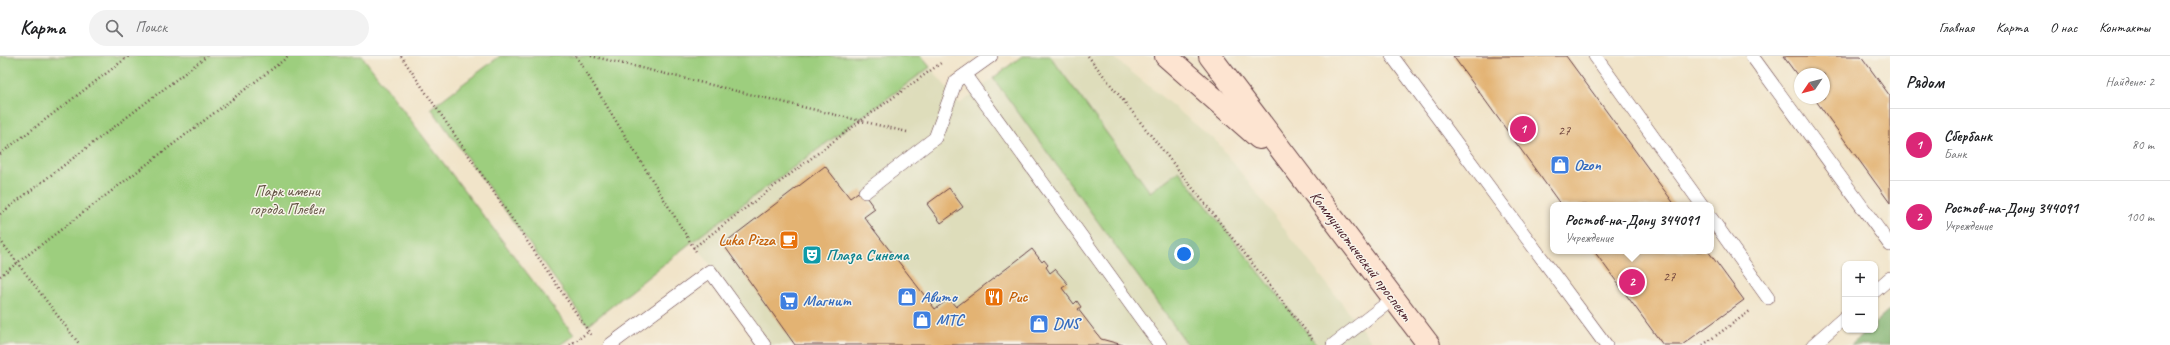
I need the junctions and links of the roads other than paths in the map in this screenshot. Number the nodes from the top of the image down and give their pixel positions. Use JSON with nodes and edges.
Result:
{"nodes":[{"id":1,"x":991,"y":56,"type":"edge"},
{"id":2,"x":1166,"y":56,"type":"edge"},
{"id":3,"x":1210,"y":56,"type":"edge"},
{"id":4,"x":1392,"y":56,"type":"edge"},
{"id":5,"x":1595,"y":56,"type":"edge"},
{"id":6,"x":1752,"y":56,"type":"edge"},
{"id":7,"x":965,"y":75,"type":"junction"},
{"id":8,"x":1293,"y":167,"type":"junction"},
{"id":9,"x":865,"y":192,"type":"dead end"},
{"id":10,"x":1700,"y":202,"type":"edge"},
{"id":11,"x":1714,"y":222,"type":"edge"},
{"id":12,"x":1890,"y":245,"type":"edge"},
{"id":13,"x":1890,"y":278,"type":"edge"},
{"id":14,"x":1878,"y":288,"type":"edge"},
{"id":15,"x":1394,"y":298,"type":"junction"},
{"id":16,"x":1768,"y":298,"type":"road end"},
{"id":17,"x":1842,"y":320,"type":"edge"},
{"id":18,"x":610,"y":345,"type":"edge"},
{"id":19,"x":764,"y":345,"type":"edge"},
{"id":20,"x":1160,"y":345,"type":"edge"},
{"id":21,"x":1333,"y":345,"type":"edge"},
{"id":22,"x":1429,"y":345,"type":"edge"},
{"id":23,"x":1606,"y":345,"type":"edge"},
{"id":24,"x":1813,"y":345,"type":"edge"}],
"edges":[{"from":1,"to":7,"type":"lane"},
{"from":2,"to":8,"type":"main road","name":"Коммунистический проспект"},
{"from":3,"to":8,"type":"main road","name":"Коммунистический проспект"},
{"from":4,"to":23,"type":"lane"},
{"from":5,"to":10,"type":"lane"},
{"from":6,"to":12,"type":"lane"},
{"from":7,"to":9,"type":"lane"},
{"from":7,"to":20,"type":"lane"},
{"from":8,"to":15,"type":"main road","name":"Коммунистический проспект"},
{"from":11,"to":16,"type":"lane"},
{"from":13,"to":14,"type":"lane"},
{"from":15,"to":21,"type":"lane"},
{"from":15,"to":22,"type":"main road","name":"Коммунистический проспект"},
{"from":17,"to":24,"type":"lane"},
{"from":18,"to":19,"type":"lane"}]}
